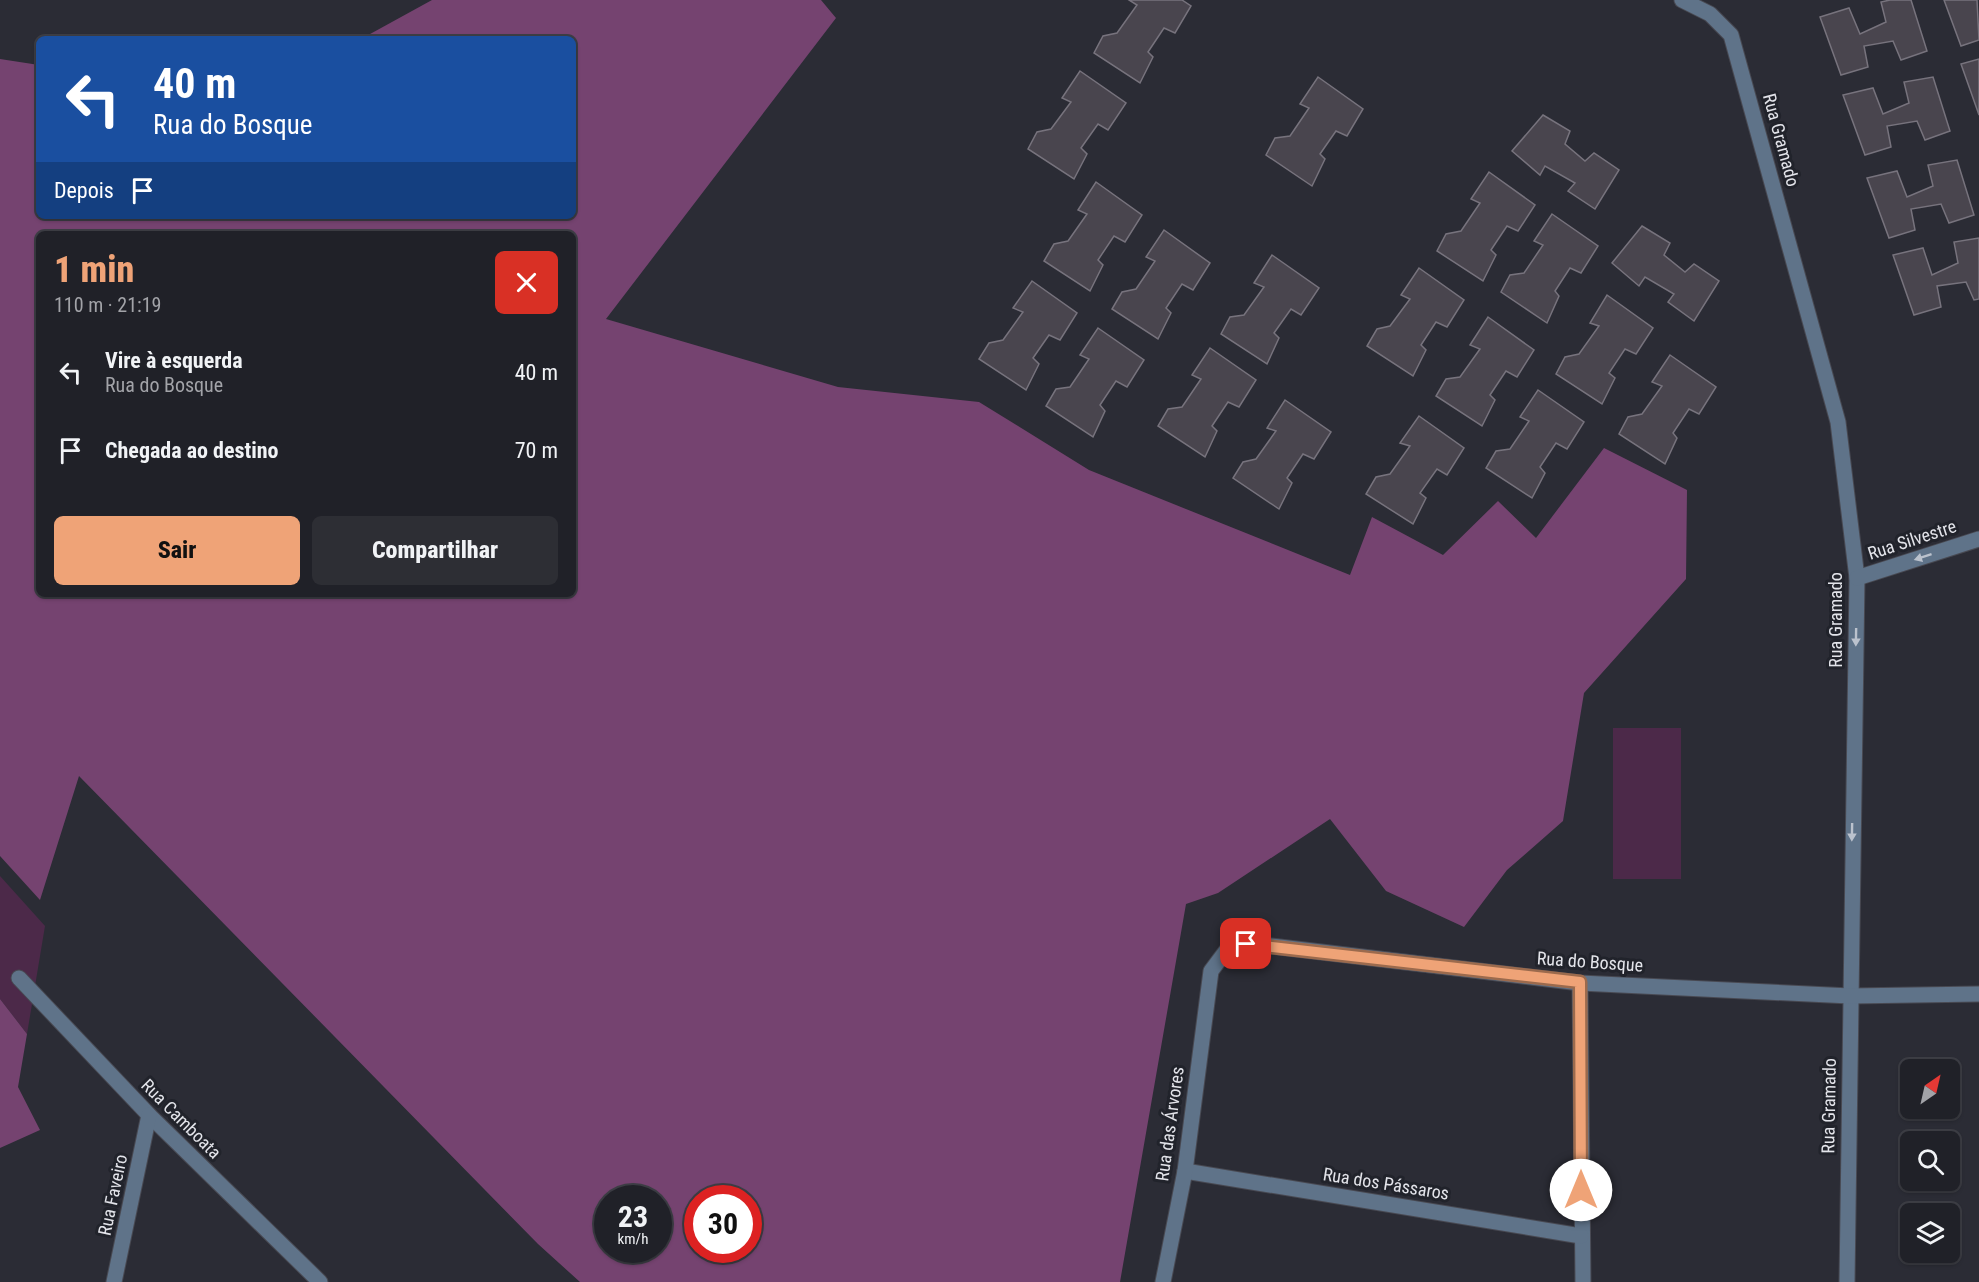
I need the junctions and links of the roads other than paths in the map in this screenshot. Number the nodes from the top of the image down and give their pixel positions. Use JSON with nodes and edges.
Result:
{"nodes":[{"id":1,"x":1682,"y":0,"type":"edge"},
{"id":2,"x":1979,"y":539,"type":"edge"},
{"id":3,"x":1857,"y":578,"type":"junction"},
{"id":4,"x":1210,"y":971,"type":"joint"},
{"id":5,"x":19,"y":978,"type":"dead end"},
{"id":6,"x":1580,"y":982,"type":"junction"},
{"id":7,"x":1979,"y":994,"type":"edge"},
{"id":8,"x":1851,"y":996,"type":"junction"},
{"id":9,"x":149,"y":1116,"type":"junction"},
{"id":10,"x":1185,"y":1171,"type":"junction"},
{"id":11,"x":1581,"y":1236,"type":"junction"},
{"id":12,"x":114,"y":1282,"type":"edge"},
{"id":13,"x":320,"y":1282,"type":"edge"},
{"id":14,"x":1163,"y":1282,"type":"edge"},
{"id":15,"x":1583,"y":1282,"type":"edge"},
{"id":16,"x":1847,"y":1282,"type":"edge"}],
"edges":[{"from":1,"to":3,"type":"street","name":"Rua Gramado"},
{"from":2,"to":3,"type":"street","name":"Rua Silvestre","one_way":true},
{"from":3,"to":8,"type":"street","name":"Rua Gramado","one_way":true},
{"from":4,"to":6,"type":"street","name":"Rua do Bosque"},
{"from":4,"to":10,"type":"street","name":"Rua das Árvores"},
{"from":5,"to":9,"type":"street","name":"Rua Camboata"},
{"from":6,"to":8,"type":"street","name":"Rua do Bosque"},
{"from":6,"to":11,"type":"street"},
{"from":7,"to":8,"type":"street","name":"Rua do Bosque"},
{"from":8,"to":16,"type":"street","name":"Rua Gramado"},
{"from":9,"to":12,"type":"street","name":"Rua Faveiro"},
{"from":9,"to":13,"type":"street","name":"Rua Camboata"},
{"from":10,"to":11,"type":"street","name":"Rua dos Pássaros"},
{"from":10,"to":14,"type":"street","name":"Rua das Árvores"},
{"from":11,"to":15,"type":"street"}]}
